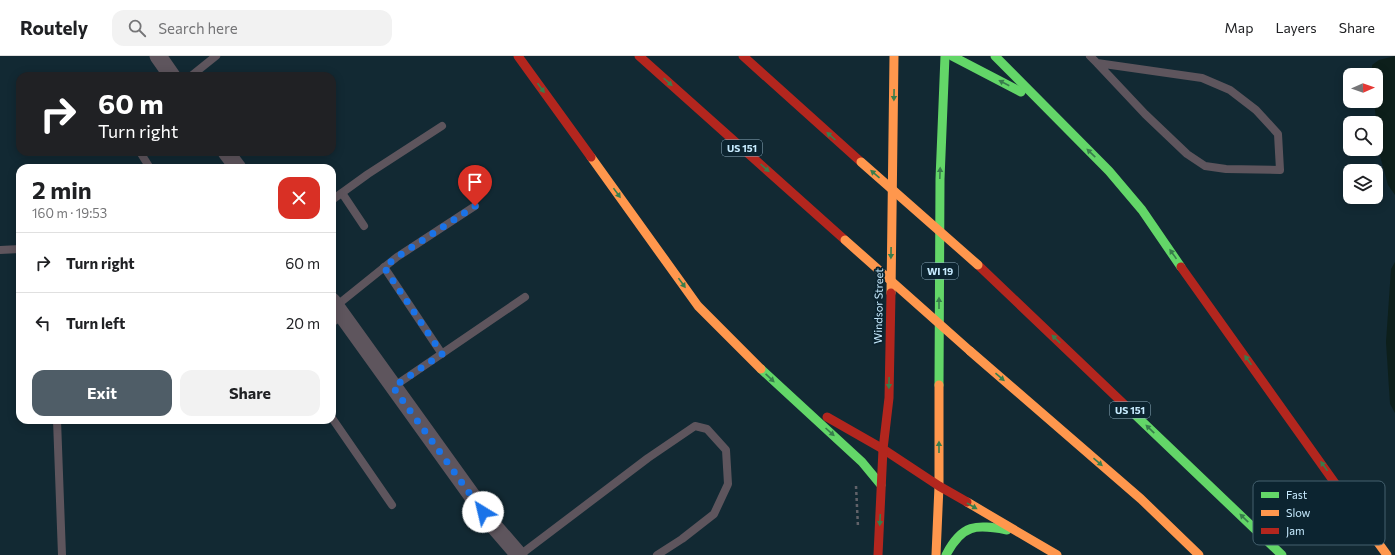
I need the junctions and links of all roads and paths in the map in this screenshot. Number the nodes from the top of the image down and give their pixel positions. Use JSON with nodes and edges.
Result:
{"nodes":[{"id":1,"x":158,"y":56,"type":"edge"},
{"id":2,"x":216,"y":56,"type":"edge"},
{"id":3,"x":518,"y":56,"type":"edge"},
{"id":4,"x":639,"y":56,"type":"edge"},
{"id":5,"x":742,"y":56,"type":"edge"},
{"id":6,"x":894,"y":56,"type":"edge"},
{"id":7,"x":945,"y":56,"type":"edge"},
{"id":8,"x":952,"y":56,"type":"edge"},
{"id":9,"x":995,"y":56,"type":"edge"},
{"id":10,"x":1090,"y":56,"type":"edge"},
{"id":11,"x":1097,"y":63,"type":"junction"},
{"id":12,"x":169,"y":72,"type":"edge"},
{"id":13,"x":196,"y":72,"type":"edge"},
{"id":14,"x":1038,"y":101,"type":"junction"},
{"id":15,"x":442,"y":126,"type":"dead end"},
{"id":16,"x":342,"y":193,"type":"junction"},
{"id":17,"x":336,"y":197,"type":"edge"},
{"id":18,"x":475,"y":206,"type":"dead end"},
{"id":19,"x":364,"y":226,"type":"dead end"},
{"id":20,"x":16,"y":249,"type":"edge"},
{"id":21,"x":0,"y":250,"type":"edge"},
{"id":22,"x":384,"y":267,"type":"junction"},
{"id":23,"x":525,"y":297,"type":"dead end"},
{"id":24,"x":336,"y":310,"type":"edge"},
{"id":25,"x":336,"y":312,"type":"edge"},
{"id":26,"x":442,"y":354,"type":"junction"},
{"id":27,"x":393,"y":387,"type":"junction"},
{"id":28,"x":790,"y":397,"type":"junction"},
{"id":29,"x":57,"y":424,"type":"edge"},
{"id":30,"x":336,"y":424,"type":"edge"},
{"id":31,"x":883,"y":449,"type":"junction"},
{"id":32,"x":1334,"y":481,"type":"edge"},
{"id":33,"x":881,"y":485,"type":"junction"},
{"id":34,"x":939,"y":486,"type":"junction"},
{"id":35,"x":392,"y":505,"type":"dead end"},
{"id":36,"x":1253,"y":527,"type":"edge"},
{"id":37,"x":1020,"y":533,"type":"junction"},
{"id":38,"x":1272,"y":545,"type":"edge"},
{"id":39,"x":1380,"y":545,"type":"edge"},
{"id":40,"x":62,"y":555,"type":"edge"},
{"id":41,"x":520,"y":555,"type":"edge"},
{"id":42,"x":657,"y":555,"type":"edge"},
{"id":43,"x":878,"y":555,"type":"edge"},
{"id":44,"x":936,"y":555,"type":"edge"},
{"id":45,"x":946,"y":555,"type":"edge"},
{"id":46,"x":1057,"y":555,"type":"edge"},
{"id":47,"x":1199,"y":555,"type":"edge"},
{"id":48,"x":1282,"y":555,"type":"edge"},
{"id":49,"x":1387,"y":555,"type":"edge"}],
"edges":[{"from":1,"to":12,"type":"street"},
{"from":2,"to":13,"type":"lane"},
{"from":3,"to":28,"type":"main road","one_way":true},
{"from":4,"to":47,"type":"main road","number":"US 151","one_way":true,"bridge":true},
{"from":36,"to":5,"type":"main road","number":"US 151","one_way":true,"bridge":true},
{"from":6,"to":31,"type":"main road","name":"Windsor Street","one_way":true},
{"from":34,"to":7,"type":"main road","number":"WI 19","one_way":true},
{"from":14,"to":8,"type":"main road","one_way":true},
{"from":9,"to":14,"type":"main road"},
{"from":10,"to":11,"type":"lane"},
{"from":11,"to":11,"type":"lane"},
{"from":32,"to":14,"type":"main road","one_way":true},
{"from":15,"to":16,"type":"lane"},
{"from":16,"to":17,"type":"lane"},
{"from":16,"to":19,"type":"lane"},
{"from":18,"to":22,"type":"lane"},
{"from":20,"to":21,"type":"lane"},
{"from":22,"to":24,"type":"lane"},
{"from":22,"to":26,"type":"lane"},
{"from":23,"to":26,"type":"lane"},
{"from":25,"to":27,"type":"street"},
{"from":26,"to":27,"type":"lane"},
{"from":27,"to":41,"type":"street"},
{"from":28,"to":31,"type":"main road"},
{"from":28,"to":33,"type":"main road","one_way":true},
{"from":29,"to":40,"type":"lane"},
{"from":30,"to":35,"type":"lane"},
{"from":31,"to":33,"type":"main road","name":"Windsor Street"},
{"from":31,"to":34,"type":"main road"},
{"from":33,"to":43,"type":"main road","name":"Windsor Street","one_way":true},
{"from":34,"to":37,"type":"main road","one_way":true},
{"from":34,"to":44,"type":"main road","number":"WI 19"},
{"from":37,"to":45,"type":"main road"},
{"from":37,"to":46,"type":"main road"},
{"from":48,"to":38,"type":"main road","number":"US 151","one_way":true,"bridge":true},
{"from":49,"to":39,"type":"main road","one_way":true},
{"from":41,"to":42,"type":"lane"}]}
